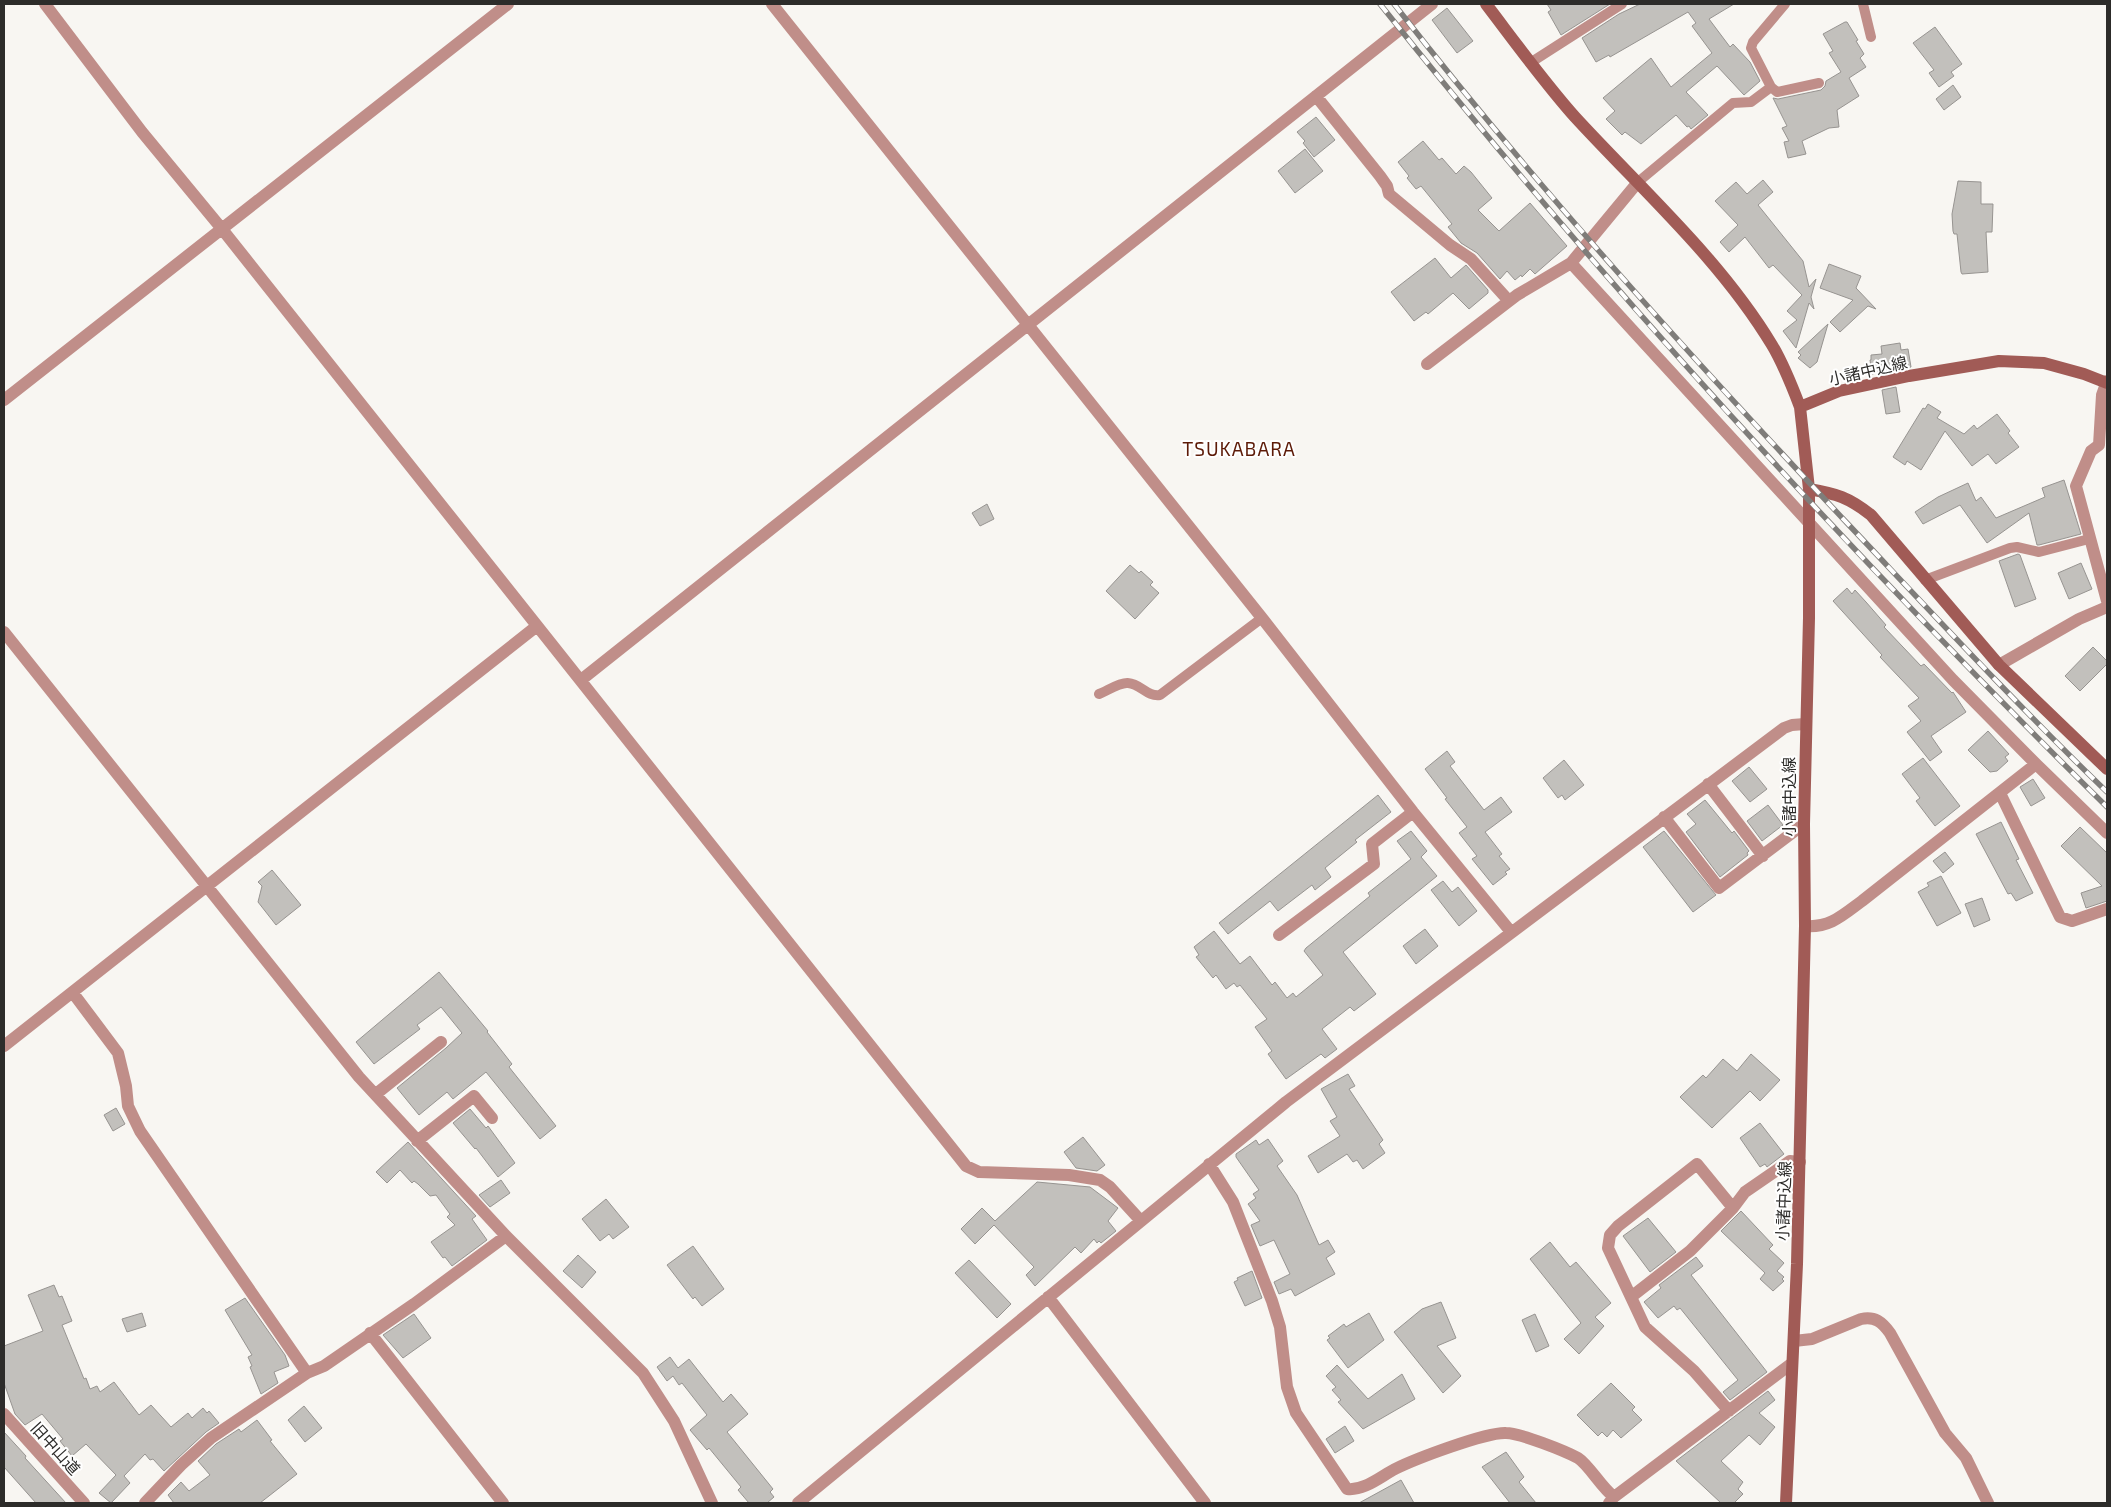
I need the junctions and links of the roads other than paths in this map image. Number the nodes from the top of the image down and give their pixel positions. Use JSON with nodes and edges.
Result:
{"nodes":[{"id":1,"x":45,"y":4,"type":"edge"},
{"id":2,"x":508,"y":4,"type":"edge"},
{"id":3,"x":772,"y":4,"type":"edge"},
{"id":4,"x":1432,"y":4,"type":"edge"},
{"id":5,"x":1486,"y":4,"type":"edge"},
{"id":6,"x":1622,"y":4,"type":"edge"},
{"id":7,"x":1785,"y":4,"type":"edge"},
{"id":8,"x":1863,"y":4,"type":"edge"},
{"id":9,"x":1872,"y":37,"type":"dead end"},
{"id":10,"x":1530,"y":62,"type":"junction"},
{"id":11,"x":1819,"y":83,"type":"dead end"},
{"id":12,"x":1771,"y":87,"type":"junction"},
{"id":13,"x":1316,"y":96,"type":"junction"},
{"id":14,"x":1638,"y":182,"type":"junction"},
{"id":15,"x":222,"y":229,"type":"junction"},
{"id":16,"x":1571,"y":263,"type":"junction"},
{"id":17,"x":1509,"y":301,"type":"junction"},
{"id":18,"x":1028,"y":325,"type":"junction"},
{"id":19,"x":1427,"y":364,"type":"dead end"},
{"id":20,"x":2107,"y":382,"type":"edge"},
{"id":21,"x":4,"y":400,"type":"edge"},
{"id":22,"x":1800,"y":407,"type":"junction"},
{"id":23,"x":2103,"y":444,"type":"edge"},
{"id":24,"x":1808,"y":489,"type":"junction"},
{"id":25,"x":1808,"y":522,"type":"junction"},
{"id":26,"x":2089,"y":539,"type":"junction"},
{"id":27,"x":1925,"y":580,"type":"junction"},
{"id":28,"x":2107,"y":601,"type":"edge"},
{"id":29,"x":2107,"y":607,"type":"edge"},
{"id":30,"x":1262,"y":618,"type":"junction"},
{"id":31,"x":537,"y":626,"type":"junction"},
{"id":32,"x":4,"y":632,"type":"edge"},
{"id":33,"x":2000,"y":666,"type":"junction"},
{"id":34,"x":581,"y":680,"type":"junction"},
{"id":35,"x":1099,"y":694,"type":"dead end"},
{"id":36,"x":1805,"y":724,"type":"junction"},
{"id":37,"x":2036,"y":764,"type":"junction"},
{"id":38,"x":2107,"y":769,"type":"edge"},
{"id":39,"x":1708,"y":784,"type":"junction"},
{"id":40,"x":2000,"y":793,"type":"junction"},
{"id":41,"x":1412,"y":812,"type":"junction"},
{"id":42,"x":1664,"y":817,"type":"junction"},
{"id":43,"x":1804,"y":824,"type":"junction"},
{"id":44,"x":2107,"y":833,"type":"edge"},
{"id":45,"x":1763,"y":856,"type":"junction"},
{"id":46,"x":206,"y":887,"type":"junction"},
{"id":47,"x":2107,"y":909,"type":"edge"},
{"id":48,"x":1805,"y":926,"type":"junction"},
{"id":49,"x":1511,"y":932,"type":"junction"},
{"id":50,"x":1279,"y":935,"type":"dead end"},
{"id":51,"x":73,"y":993,"type":"junction"},
{"id":52,"x":441,"y":1042,"type":"dead end"},
{"id":53,"x":4,"y":1046,"type":"edge"},
{"id":54,"x":376,"y":1094,"type":"junction"},
{"id":55,"x":492,"y":1118,"type":"dead end"},
{"id":56,"x":417,"y":1141,"type":"junction"},
{"id":57,"x":1800,"y":1162,"type":"junction"},
{"id":58,"x":1210,"y":1164,"type":"junction"},
{"id":59,"x":1733,"y":1208,"type":"junction"},
{"id":60,"x":1141,"y":1221,"type":"junction"},
{"id":61,"x":506,"y":1236,"type":"junction"},
{"id":62,"x":1048,"y":1297,"type":"junction"},
{"id":63,"x":1632,"y":1297,"type":"junction"},
{"id":64,"x":370,"y":1333,"type":"junction"},
{"id":65,"x":1794,"y":1341,"type":"junction"},
{"id":66,"x":1791,"y":1364,"type":"junction"},
{"id":67,"x":307,"y":1373,"type":"junction"},
{"id":68,"x":1729,"y":1411,"type":"junction"},
{"id":69,"x":4,"y":1414,"type":"edge"},
{"id":70,"x":1612,"y":1500,"type":"edge"},
{"id":71,"x":1982,"y":1501,"type":"edge"},
{"id":72,"x":84,"y":1503,"type":"edge"},
{"id":73,"x":145,"y":1503,"type":"edge"},
{"id":74,"x":503,"y":1503,"type":"edge"},
{"id":75,"x":712,"y":1503,"type":"edge"},
{"id":76,"x":798,"y":1503,"type":"edge"},
{"id":77,"x":1205,"y":1503,"type":"edge"},
{"id":78,"x":1786,"y":1503,"type":"edge"}],
"edges":[{"from":1,"to":15,"type":"street"},
{"from":2,"to":15,"type":"street"},
{"from":3,"to":18,"type":"street"},
{"from":4,"to":13,"type":"street"},
{"from":5,"to":10,"type":"main road"},
{"from":6,"to":10,"type":"lane"},
{"from":7,"to":12,"type":"lane"},
{"from":8,"to":9,"type":"lane"},
{"from":10,"to":14,"type":"main road"},
{"from":11,"to":12,"type":"lane"},
{"from":12,"to":14,"type":"lane"},
{"from":13,"to":17,"type":"street"},
{"from":13,"to":18,"type":"street"},
{"from":14,"to":16,"type":"street"},
{"from":14,"to":22,"type":"main road"},
{"from":15,"to":21,"type":"street"},
{"from":15,"to":31,"type":"street"},
{"from":16,"to":17,"type":"street"},
{"from":16,"to":25,"type":"street"},
{"from":17,"to":19,"type":"street"},
{"from":18,"to":30,"type":"street"},
{"from":18,"to":34,"type":"street"},
{"from":20,"to":22,"type":"main road","name":"小諸中込線"},
{"from":20,"to":23,"type":"street"},
{"from":22,"to":24,"type":"main road","name":"小諸中込線"},
{"from":23,"to":26,"type":"street"},
{"from":24,"to":25,"type":"main road","name":"小諸中込線"},
{"from":24,"to":27,"type":"main road"},
{"from":25,"to":36,"type":"main road","name":"小諸中込線"},
{"from":25,"to":37,"type":"street"},
{"from":26,"to":27,"type":"lane"},
{"from":26,"to":28,"type":"street"},
{"from":27,"to":33,"type":"main road"},
{"from":29,"to":33,"type":"street"},
{"from":30,"to":35,"type":"lane"},
{"from":30,"to":41,"type":"street"},
{"from":31,"to":34,"type":"street"},
{"from":31,"to":46,"type":"street"},
{"from":32,"to":46,"type":"street"},
{"from":33,"to":38,"type":"main road"},
{"from":34,"to":60,"type":"street"},
{"from":36,"to":39,"type":"street"},
{"from":36,"to":43,"type":"main road","name":"小諸中込線"},
{"from":37,"to":40,"type":"street"},
{"from":37,"to":44,"type":"street"},
{"from":39,"to":42,"type":"street"},
{"from":39,"to":45,"type":"street"},
{"from":40,"to":47,"type":"street"},
{"from":40,"to":48,"type":"street"},
{"from":41,"to":49,"type":"street"},
{"from":41,"to":50,"type":"street"},
{"from":42,"to":45,"type":"street"},
{"from":42,"to":49,"type":"street"},
{"from":43,"to":45,"type":"street"},
{"from":43,"to":48,"type":"main road","name":"小諸中込線"},
{"from":46,"to":51,"type":"street"},
{"from":46,"to":54,"type":"street"},
{"from":48,"to":57,"type":"main road","name":"小諸中込線"},
{"from":49,"to":58,"type":"street"},
{"from":51,"to":53,"type":"street"},
{"from":51,"to":67,"type":"street"},
{"from":52,"to":54,"type":"street"},
{"from":54,"to":56,"type":"street"},
{"from":55,"to":56,"type":"street"},
{"from":56,"to":61,"type":"street"},
{"from":57,"to":59,"type":"street"},
{"from":57,"to":65,"type":"main road","name":"小諸中込線"},
{"from":58,"to":60,"type":"street"},
{"from":58,"to":70,"type":"street"},
{"from":59,"to":63,"type":"street"},
{"from":59,"to":63,"type":"street"},
{"from":60,"to":62,"type":"street"},
{"from":61,"to":64,"type":"street"},
{"from":61,"to":75,"type":"street"},
{"from":62,"to":76,"type":"street"},
{"from":62,"to":77,"type":"street"},
{"from":63,"to":68,"type":"street"},
{"from":64,"to":67,"type":"street"},
{"from":64,"to":74,"type":"street"},
{"from":65,"to":66,"type":"main road","name":"小諸中込線"},
{"from":65,"to":71,"type":"street"},
{"from":66,"to":68,"type":"street"},
{"from":66,"to":78,"type":"main road","name":"小諸中込線"},
{"from":67,"to":73,"type":"street"},
{"from":68,"to":70,"type":"street"},
{"from":69,"to":72,"type":"street","name":"旧中山道"}]}
